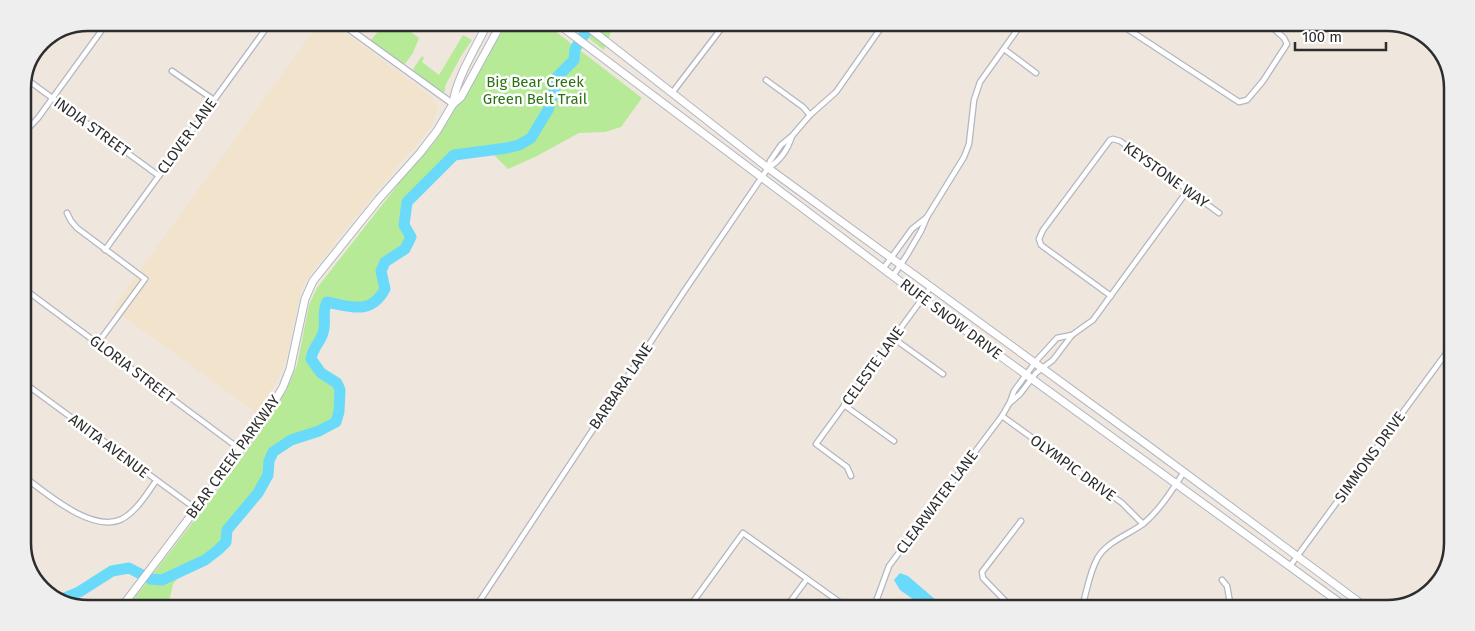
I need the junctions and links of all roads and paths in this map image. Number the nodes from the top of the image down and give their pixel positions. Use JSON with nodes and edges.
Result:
{"nodes":[{"id":1,"x":101,"y":31,"type":"edge"},
{"id":2,"x":264,"y":31,"type":"edge"},
{"id":3,"x":352,"y":31,"type":"edge"},
{"id":4,"x":485,"y":31,"type":"edge"},
{"id":5,"x":497,"y":31,"type":"edge"},
{"id":6,"x":566,"y":31,"type":"edge"},
{"id":7,"x":593,"y":31,"type":"edge"},
{"id":8,"x":719,"y":31,"type":"edge"},
{"id":9,"x":879,"y":31,"type":"edge"},
{"id":10,"x":1017,"y":31,"type":"edge"},
{"id":11,"x":1131,"y":31,"type":"edge"},
{"id":12,"x":1276,"y":31,"type":"edge"},
{"id":13,"x":1004,"y":49,"type":"junction"},
{"id":14,"x":172,"y":71,"type":"dead end"},
{"id":15,"x":1036,"y":73,"type":"dead end"},
{"id":16,"x":766,"y":80,"type":"dead end"},
{"id":17,"x":31,"y":83,"type":"edge"},
{"id":18,"x":672,"y":93,"type":"junction"},
{"id":19,"x":52,"y":98,"type":"junction"},
{"id":20,"x":214,"y":100,"type":"junction"},
{"id":21,"x":453,"y":104,"type":"junction"},
{"id":22,"x":810,"y":115,"type":"junction"},
{"id":23,"x":31,"y":125,"type":"edge"},
{"id":24,"x":768,"y":168,"type":"junction"},
{"id":25,"x":159,"y":176,"type":"junction"},
{"id":26,"x":762,"y":178,"type":"junction"},
{"id":27,"x":1188,"y":190,"type":"junction"},
{"id":28,"x":67,"y":212,"type":"dead end"},
{"id":29,"x":1219,"y":213,"type":"dead end"},
{"id":30,"x":927,"y":217,"type":"junction"},
{"id":31,"x":105,"y":250,"type":"junction"},
{"id":32,"x":890,"y":258,"type":"junction"},
{"id":33,"x":900,"y":266,"type":"junction"},
{"id":34,"x":883,"y":268,"type":"junction"},
{"id":35,"x":893,"y":276,"type":"junction"},
{"id":36,"x":930,"y":288,"type":"junction"},
{"id":37,"x":31,"y":294,"type":"edge"},
{"id":38,"x":1111,"y":296,"type":"junction"},
{"id":39,"x":922,"y":299,"type":"junction"},
{"id":40,"x":1072,"y":335,"type":"junction"},
{"id":41,"x":893,"y":338,"type":"junction"},
{"id":42,"x":98,"y":343,"type":"junction"},
{"id":43,"x":1444,"y":356,"type":"edge"},
{"id":44,"x":1034,"y":371,"type":"junction"},
{"id":45,"x":943,"y":374,"type":"dead end"},
{"id":46,"x":31,"y":388,"type":"edge"},
{"id":47,"x":844,"y":405,"type":"junction"},
{"id":48,"x":1002,"y":416,"type":"junction"},
{"id":49,"x":894,"y":441,"type":"dead end"},
{"id":50,"x":241,"y":450,"type":"junction"},
{"id":51,"x":1184,"y":472,"type":"junction"},
{"id":52,"x":851,"y":476,"type":"dead end"},
{"id":53,"x":156,"y":481,"type":"junction"},
{"id":54,"x":31,"y":482,"type":"edge"},
{"id":55,"x":1176,"y":484,"type":"junction"},
{"id":56,"x":196,"y":509,"type":"junction"},
{"id":57,"x":1021,"y":521,"type":"dead end"},
{"id":58,"x":1142,"y":524,"type":"junction"},
{"id":59,"x":1298,"y":557,"type":"junction"},
{"id":60,"x":1290,"y":566,"type":"junction"},
{"id":61,"x":807,"y":579,"type":"junction"},
{"id":62,"x":1222,"y":580,"type":"dead end"},
{"id":63,"x":127,"y":600,"type":"edge"},
{"id":64,"x":480,"y":600,"type":"edge"},
{"id":65,"x":694,"y":600,"type":"edge"},
{"id":66,"x":791,"y":600,"type":"edge"},
{"id":67,"x":837,"y":600,"type":"edge"},
{"id":68,"x":877,"y":600,"type":"edge"},
{"id":69,"x":1004,"y":600,"type":"edge"},
{"id":70,"x":1084,"y":600,"type":"edge"},
{"id":71,"x":1230,"y":600,"type":"edge"},
{"id":72,"x":1336,"y":600,"type":"edge"},
{"id":73,"x":1356,"y":600,"type":"edge"}],
"edges":[{"from":1,"to":19,"type":"street"},
{"from":2,"to":20,"type":"street","name":"CLOVER LANE"},
{"from":3,"to":21,"type":"street"},
{"from":4,"to":21,"type":"main road","name":"BEAR CREEK PARKWAY"},
{"from":5,"to":21,"type":"main road","name":"BEAR CREEK PARKWAY"},
{"from":6,"to":26,"type":"main road","name":"RUFE SNOW DRIVE"},
{"from":7,"to":18,"type":"main road","name":"RUFE SNOW DRIVE"},
{"from":8,"to":18,"type":"street"},
{"from":9,"to":22,"type":"street","name":"BARBARA LANE"},
{"from":10,"to":13,"type":"street"},
{"from":11,"to":12,"type":"street"},
{"from":13,"to":15,"type":"street"},
{"from":13,"to":30,"type":"street"},
{"from":14,"to":20,"type":"street"},
{"from":16,"to":22,"type":"street"},
{"from":17,"to":19,"type":"street","name":"INDIA STREET"},
{"from":18,"to":24,"type":"main road","name":"RUFE SNOW DRIVE"},
{"from":19,"to":23,"type":"street"},
{"from":19,"to":25,"type":"street","name":"INDIA STREET"},
{"from":20,"to":25,"type":"street","name":"CLOVER LANE"},
{"from":21,"to":50,"type":"main road","name":"BEAR CREEK PARKWAY"},
{"from":22,"to":24,"type":"street","name":"BARBARA LANE"},
{"from":24,"to":26,"type":"street","name":"BARBARA LANE"},
{"from":24,"to":32,"type":"main road","name":"RUFE SNOW DRIVE"},
{"from":25,"to":31,"type":"street","name":"CLOVER LANE"},
{"from":26,"to":34,"type":"main road","name":"RUFE SNOW DRIVE"},
{"from":26,"to":64,"type":"street","name":"BARBARA LANE"},
{"from":27,"to":29,"type":"street","name":"KEYSTONE WAY"},
{"from":27,"to":38,"type":"street"},
{"from":27,"to":38,"type":"street","name":"KEYSTONE WAY"},
{"from":28,"to":31,"type":"street"},
{"from":30,"to":32,"type":"street"},
{"from":30,"to":33,"type":"street"},
{"from":31,"to":42,"type":"street"},
{"from":32,"to":33,"type":"main road","name":"RUFE SNOW DRIVE"},
{"from":32,"to":34,"type":"street"},
{"from":33,"to":35,"type":"street"},
{"from":33,"to":36,"type":"main road","name":"RUFE SNOW DRIVE"},
{"from":34,"to":35,"type":"main road","name":"RUFE SNOW DRIVE"},
{"from":35,"to":39,"type":"main road","name":"RUFE SNOW DRIVE"},
{"from":36,"to":39,"type":"street","name":"CELESTE LANE"},
{"from":36,"to":44,"type":"main road","name":"RUFE SNOW DRIVE"},
{"from":37,"to":42,"type":"street","name":"GLORIA STREET"},
{"from":38,"to":40,"type":"street"},
{"from":39,"to":41,"type":"street","name":"CELESTE LANE"},
{"from":39,"to":44,"type":"main road","name":"RUFE SNOW DRIVE"},
{"from":40,"to":44,"type":"street"},
{"from":40,"to":44,"type":"street"},
{"from":41,"to":45,"type":"street"},
{"from":41,"to":47,"type":"street","name":"CELESTE LANE"},
{"from":42,"to":50,"type":"street","name":"GLORIA STREET"},
{"from":43,"to":59,"type":"street","name":"SIMMONS DRIVE"},
{"from":44,"to":48,"type":"street","name":"CLEARWATER LANE"},
{"from":44,"to":51,"type":"main road","name":"RUFE SNOW DRIVE"},
{"from":44,"to":55,"type":"main road","name":"RUFE SNOW DRIVE"},
{"from":46,"to":53,"type":"street","name":"ANITA AVENUE"},
{"from":47,"to":49,"type":"street"},
{"from":47,"to":52,"type":"street","name":"CELESTE LANE"},
{"from":48,"to":58,"type":"street","name":"OLYMPIC DRIVE"},
{"from":48,"to":68,"type":"street","name":"CLEARWATER LANE"},
{"from":50,"to":56,"type":"main road","name":"BEAR CREEK PARKWAY"},
{"from":51,"to":55,"type":"street"},
{"from":51,"to":59,"type":"main road","name":"RUFE SNOW DRIVE"},
{"from":53,"to":54,"type":"street"},
{"from":53,"to":56,"type":"street","name":"ANITA AVENUE"},
{"from":55,"to":58,"type":"street"},
{"from":55,"to":60,"type":"main road","name":"RUFE SNOW DRIVE"},
{"from":56,"to":63,"type":"main road","name":"BEAR CREEK PARKWAY"},
{"from":57,"to":69,"type":"street"},
{"from":58,"to":70,"type":"street"},
{"from":59,"to":60,"type":"street","name":"SIMMONS DRIVE"},
{"from":59,"to":73,"type":"main road","name":"RUFE SNOW DRIVE"},
{"from":60,"to":72,"type":"main road","name":"RUFE SNOW DRIVE"},
{"from":61,"to":65,"type":"street"},
{"from":61,"to":66,"type":"street"},
{"from":61,"to":67,"type":"street"},
{"from":62,"to":71,"type":"street"}]}
